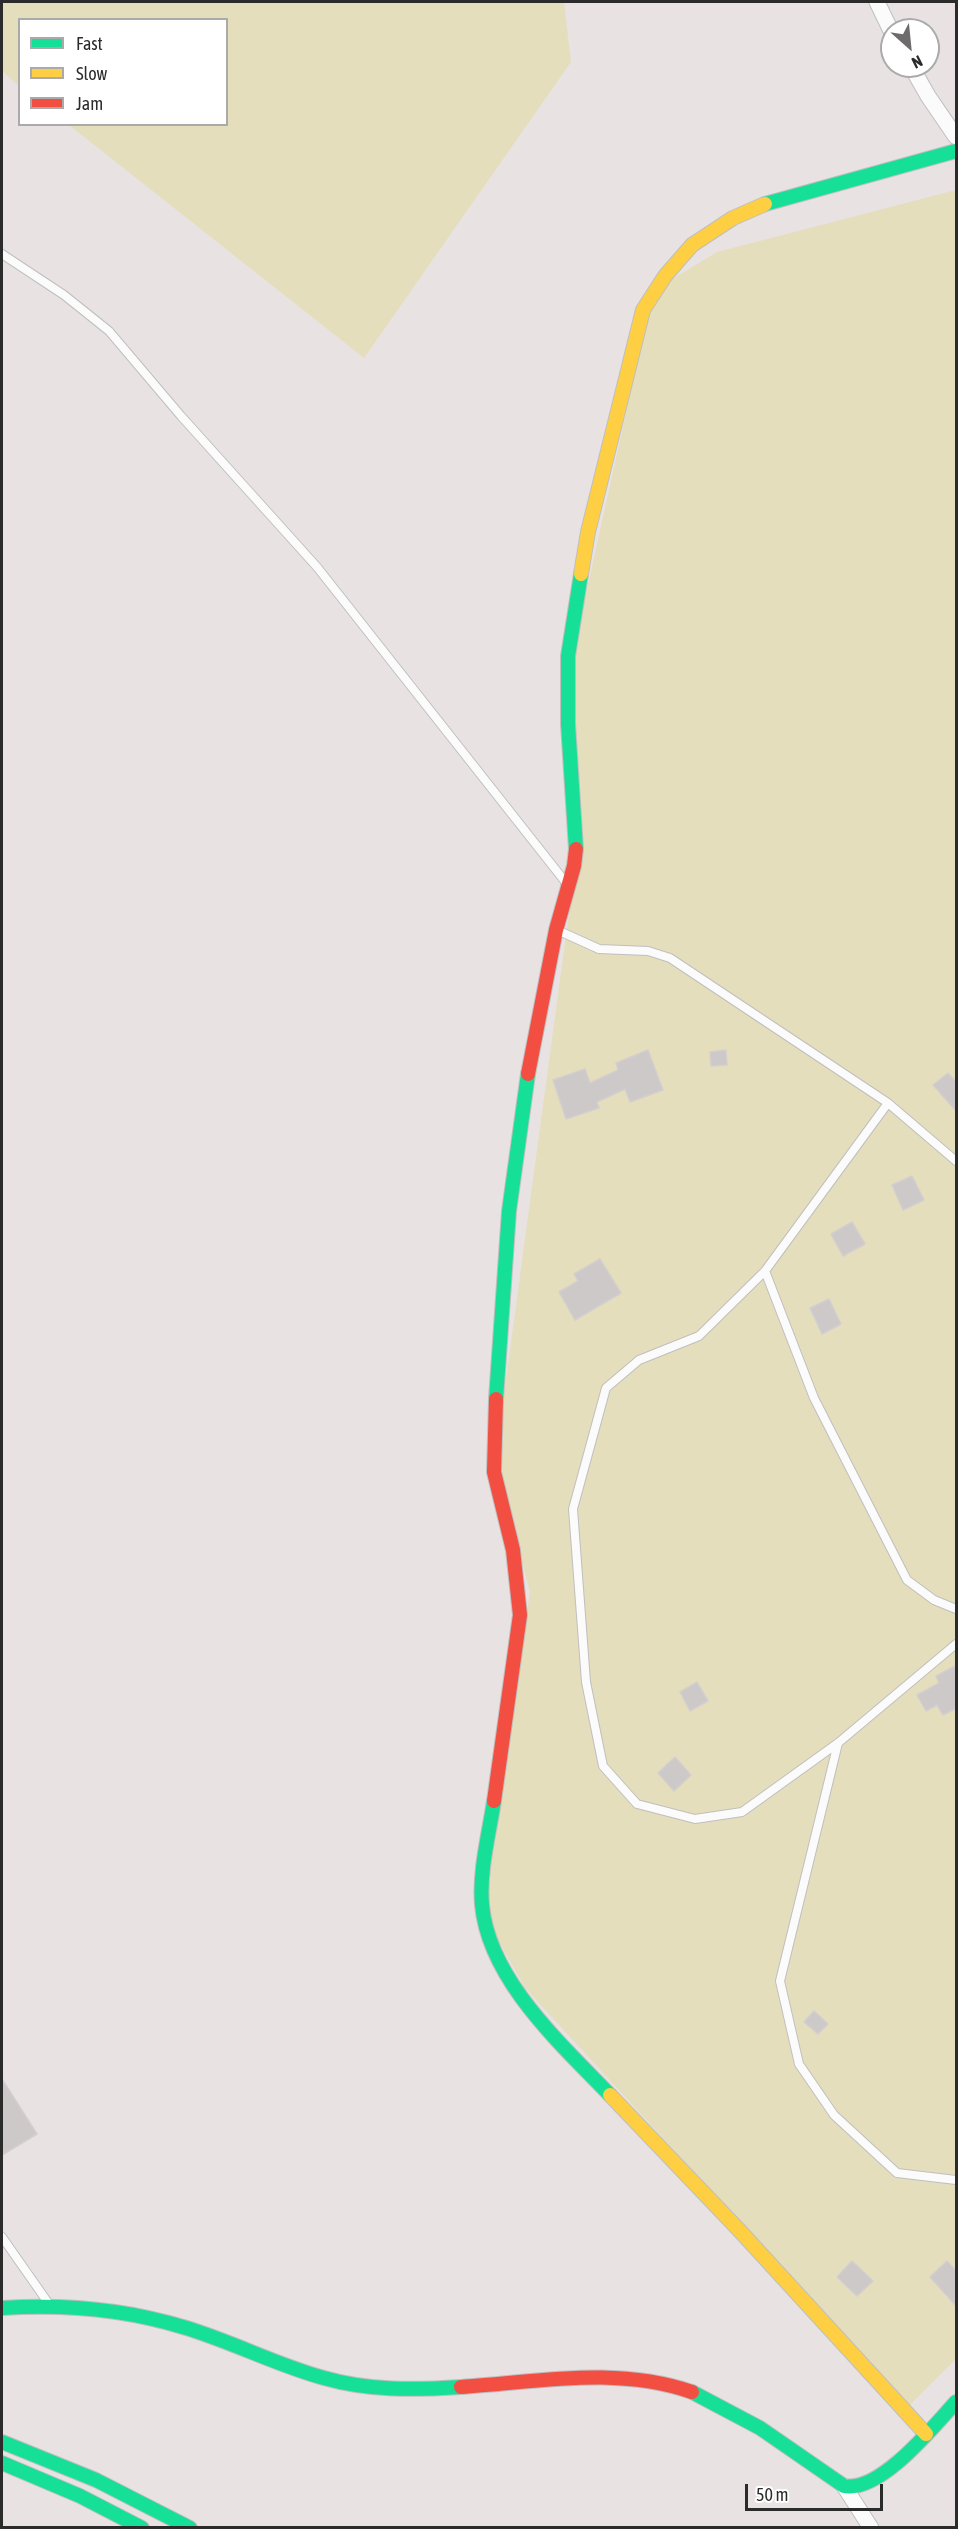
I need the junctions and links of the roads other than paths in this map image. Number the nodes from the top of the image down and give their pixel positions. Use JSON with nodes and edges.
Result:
{"nodes":[{"id":1,"x":877,"y":2,"type":"edge"},
{"id":2,"x":885,"y":18,"type":"edge"},
{"id":3,"x":918,"y":78,"type":"edge"},
{"id":4,"x":957,"y":137,"type":"edge"},
{"id":5,"x":957,"y":151,"type":"edge"},
{"id":6,"x":2,"y":254,"type":"edge"},
{"id":7,"x":569,"y":887,"type":"junction"},
{"id":8,"x":556,"y":930,"type":"junction"},
{"id":9,"x":888,"y":1103,"type":"junction"},
{"id":10,"x":957,"y":1161,"type":"edge"},
{"id":11,"x":765,"y":1271,"type":"junction"},
{"id":12,"x":957,"y":1609,"type":"edge"},
{"id":13,"x":957,"y":1644,"type":"edge"},
{"id":14,"x":838,"y":1743,"type":"junction"},
{"id":15,"x":957,"y":2180,"type":"edge"},
{"id":16,"x":2,"y":2237,"type":"edge"},
{"id":17,"x":52,"y":2307,"type":"junction"},
{"id":18,"x":2,"y":2308,"type":"edge"},
{"id":19,"x":957,"y":2402,"type":"edge"},
{"id":20,"x":926,"y":2434,"type":"junction"},
{"id":21,"x":2,"y":2442,"type":"edge"},
{"id":22,"x":2,"y":2463,"type":"edge"},
{"id":23,"x":844,"y":2486,"type":"junction"},
{"id":24,"x":142,"y":2528,"type":"edge"},
{"id":25,"x":190,"y":2528,"type":"edge"},
{"id":26,"x":871,"y":2528,"type":"edge"}],
"edges":[{"from":1,"to":2,"type":"street"},
{"from":3,"to":4,"type":"street"},
{"from":5,"to":7,"type":"street"},
{"from":6,"to":7,"type":"lane"},
{"from":7,"to":8,"type":"street"},
{"from":8,"to":9,"type":"lane"},
{"from":8,"to":20,"type":"street"},
{"from":9,"to":10,"type":"lane"},
{"from":9,"to":11,"type":"lane"},
{"from":11,"to":12,"type":"lane"},
{"from":11,"to":14,"type":"lane"},
{"from":13,"to":14,"type":"lane"},
{"from":14,"to":15,"type":"lane"},
{"from":16,"to":17,"type":"lane"},
{"from":17,"to":18,"type":"street"},
{"from":17,"to":23,"type":"street"},
{"from":19,"to":20,"type":"street"},
{"from":20,"to":23,"type":"street"},
{"from":21,"to":25,"type":"street"},
{"from":22,"to":24,"type":"street"},
{"from":23,"to":26,"type":"street"}]}
